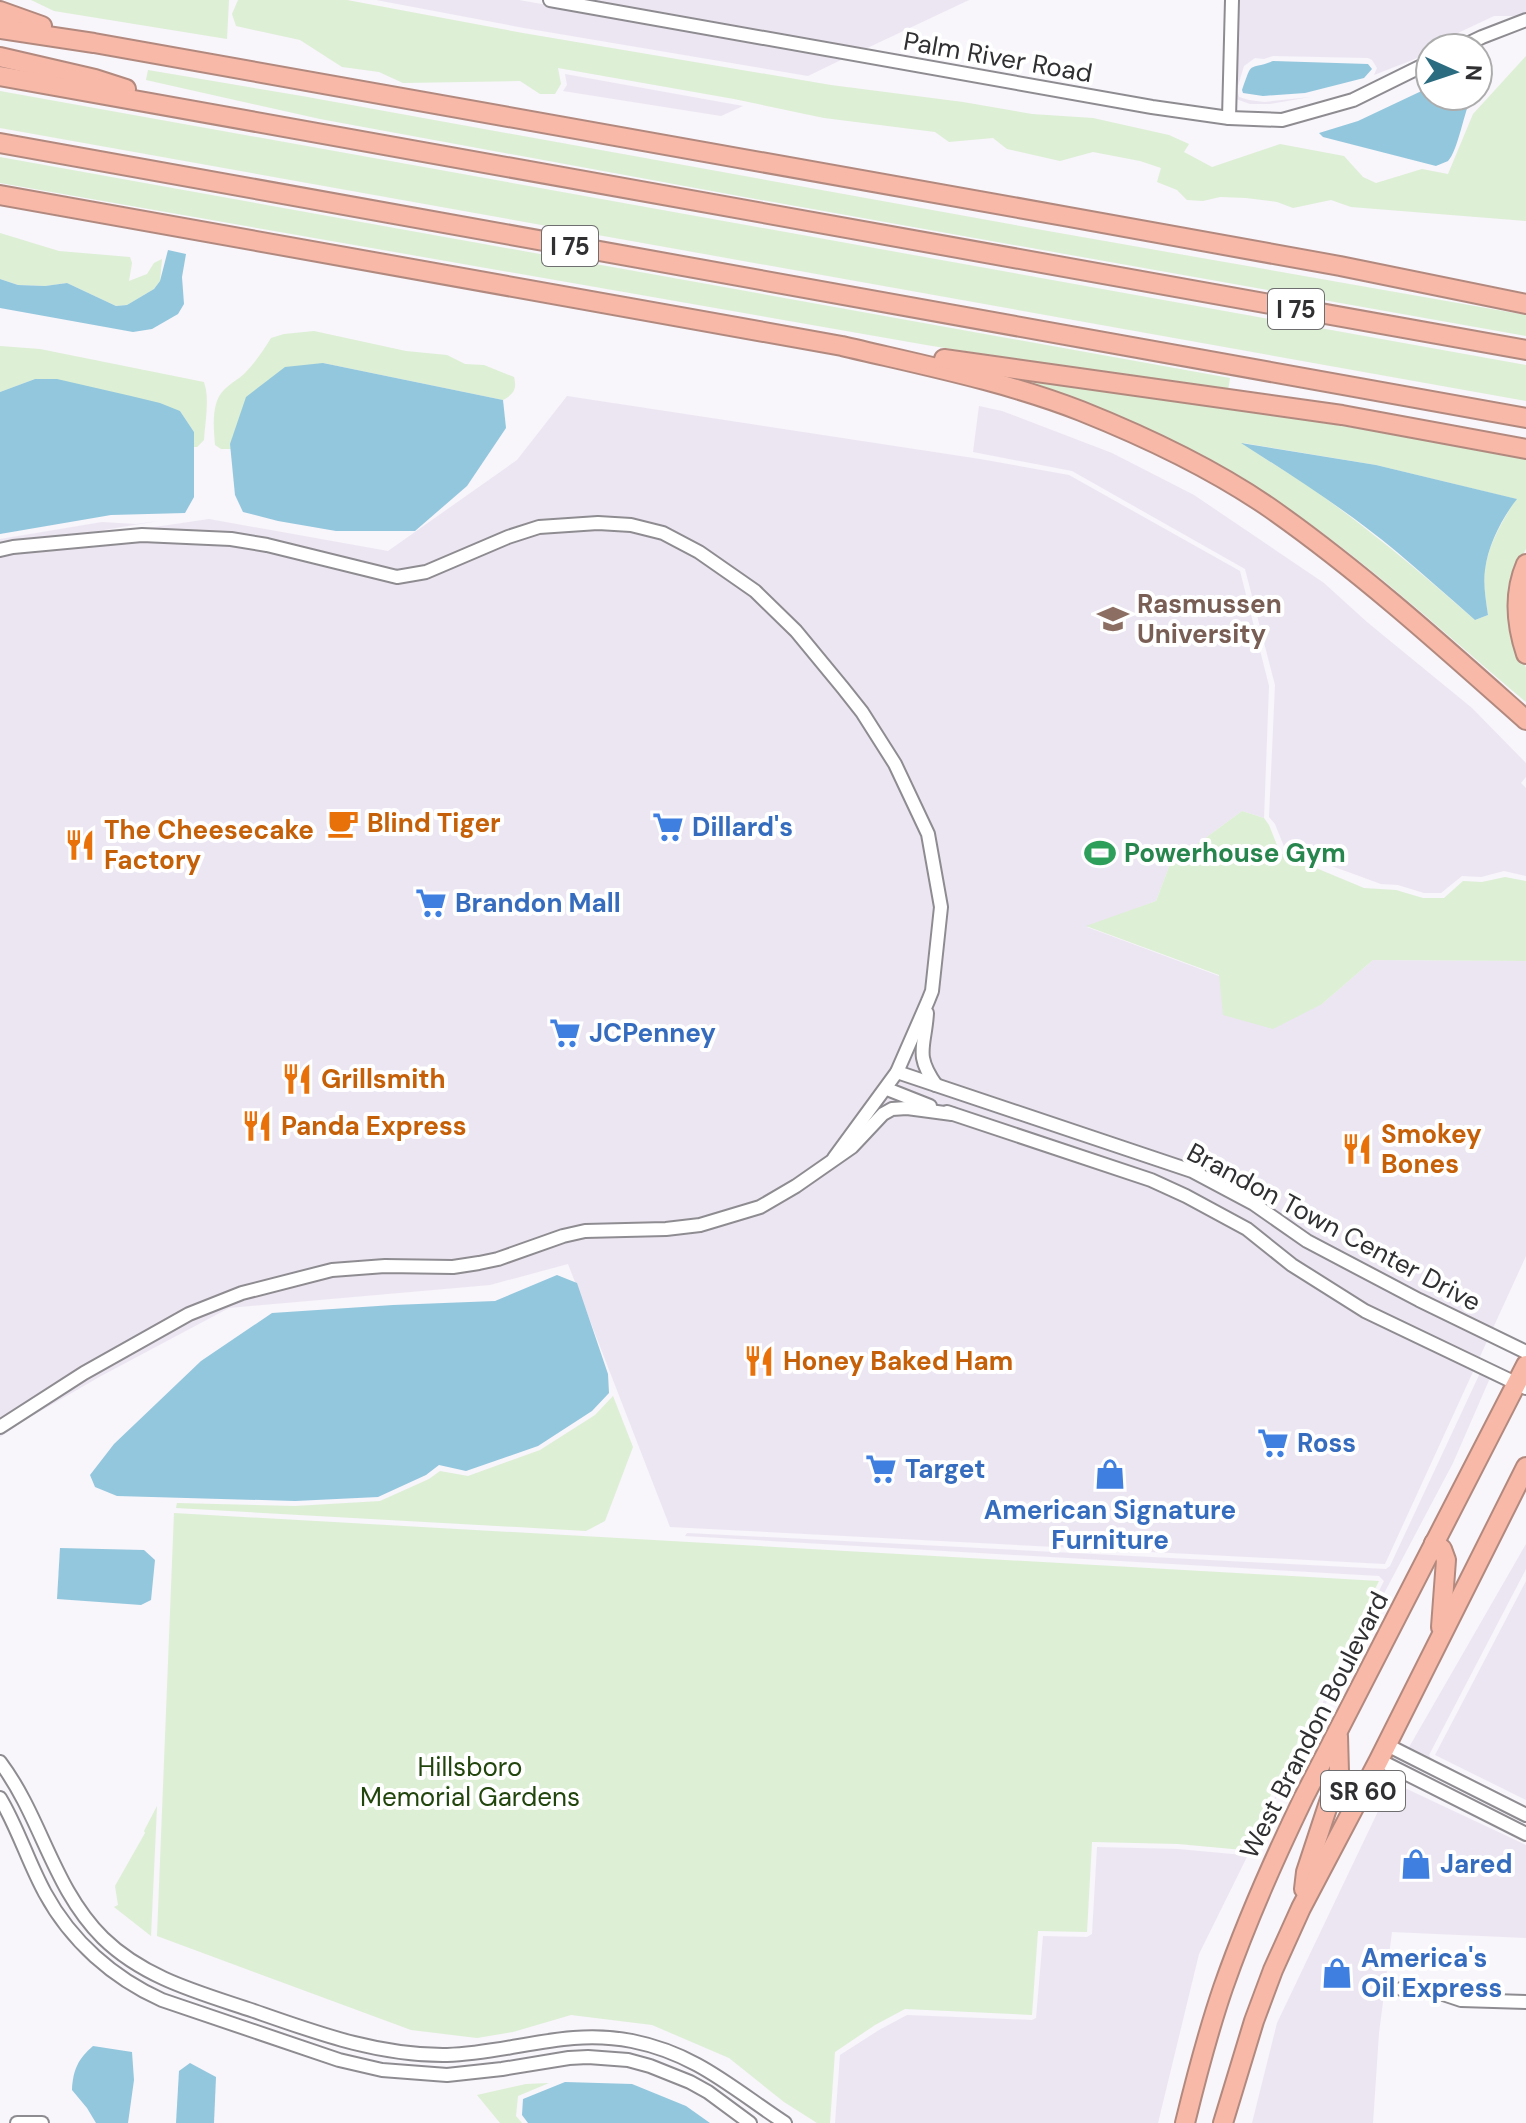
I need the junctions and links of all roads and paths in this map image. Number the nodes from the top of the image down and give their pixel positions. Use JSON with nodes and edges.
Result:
{"nodes":[{"id":1,"x":550,"y":0,"type":"edge"},
{"id":2,"x":1232,"y":0,"type":"edge"},
{"id":3,"x":0,"y":11,"type":"edge"},
{"id":4,"x":1526,"y":20,"type":"edge"},
{"id":5,"x":0,"y":29,"type":"edge"},
{"id":6,"x":1494,"y":32,"type":"edge"},
{"id":7,"x":94,"y":43,"type":"junction"},
{"id":8,"x":0,"y":57,"type":"edge"},
{"id":9,"x":1414,"y":70,"type":"edge"},
{"id":10,"x":0,"y":76,"type":"edge"},
{"id":11,"x":178,"y":108,"type":"junction"},
{"id":12,"x":1229,"y":118,"type":"junction"},
{"id":13,"x":0,"y":143,"type":"edge"},
{"id":14,"x":0,"y":195,"type":"edge"},
{"id":15,"x":1526,"y":304,"type":"edge"},
{"id":16,"x":842,"y":346,"type":"junction"},
{"id":17,"x":1526,"y":350,"type":"edge"},
{"id":18,"x":1526,"y":418,"type":"edge"},
{"id":19,"x":1526,"y":449,"type":"edge"},
{"id":20,"x":0,"y":550,"type":"edge"},
{"id":21,"x":1526,"y":564,"type":"edge"},
{"id":22,"x":1526,"y":654,"type":"edge"},
{"id":23,"x":1526,"y":720,"type":"edge"},
{"id":24,"x":928,"y":1001,"type":"junction"},
{"id":25,"x":897,"y":1072,"type":"junction"},
{"id":26,"x":936,"y":1085,"type":"junction"},
{"id":27,"x":887,"y":1089,"type":"junction"},
{"id":28,"x":952,"y":1114,"type":"junction"},
{"id":29,"x":834,"y":1158,"type":"junction"},
{"id":30,"x":1526,"y":1352,"type":"edge"},
{"id":31,"x":1526,"y":1365,"type":"edge"},
{"id":32,"x":1521,"y":1386,"type":"edge"},
{"id":33,"x":0,"y":1427,"type":"edge"},
{"id":34,"x":1526,"y":1467,"type":"edge"},
{"id":35,"x":1434,"y":1543,"type":"junction"},
{"id":36,"x":1440,"y":1638,"type":"junction"},
{"id":37,"x":1338,"y":1733,"type":"junction"},
{"id":38,"x":1383,"y":1752,"type":"junction"},
{"id":39,"x":0,"y":1762,"type":"edge"},
{"id":40,"x":0,"y":1798,"type":"edge"},
{"id":41,"x":1526,"y":1815,"type":"edge"},
{"id":42,"x":1526,"y":1834,"type":"edge"},
{"id":43,"x":1301,"y":1908,"type":"junction"},
{"id":44,"x":1401,"y":1989,"type":"dead end"},
{"id":45,"x":1526,"y":2002,"type":"edge"},
{"id":46,"x":17,"y":2123,"type":"edge"},
{"id":47,"x":42,"y":2123,"type":"edge"},
{"id":48,"x":750,"y":2123,"type":"edge"},
{"id":49,"x":785,"y":2123,"type":"edge"},
{"id":50,"x":1185,"y":2123,"type":"edge"},
{"id":51,"x":1223,"y":2123,"type":"edge"}],
"edges":[{"from":1,"to":12,"type":"street","name":"Palm River Road"},
{"from":2,"to":12,"type":"street"},
{"from":3,"to":7,"type":"highway"},
{"from":4,"to":6,"type":"street"},
{"from":5,"to":7,"type":"highway"},
{"from":7,"to":15,"type":"highway"},
{"from":8,"to":11,"type":"highway"},
{"from":9,"to":12,"type":"street","name":"Palm River Road"},
{"from":10,"to":11,"type":"highway","number":"I 75"},
{"from":11,"to":17,"type":"highway","number":"I 75"},
{"from":13,"to":18,"type":"highway","number":"I 75"},
{"from":14,"to":16,"type":"highway"},
{"from":16,"to":19,"type":"highway"},
{"from":16,"to":23,"type":"highway"},
{"from":20,"to":24,"type":"street","name":"Brandon Town Center Drive"},
{"from":21,"to":22,"type":"highway"},
{"from":24,"to":25,"type":"street","name":"Brandon Town Center Drive"},
{"from":24,"to":26,"type":"street","name":"Brandon Town Center Drive"},
{"from":25,"to":26,"type":"street","name":"Brandon Town Center Drive"},
{"from":25,"to":27,"type":"street","name":"Brandon Town Center Drive"},
{"from":26,"to":30,"type":"street","name":"Brandon Town Center Drive"},
{"from":27,"to":28,"type":"street","name":"Brandon Town Center Drive"},
{"from":27,"to":29,"type":"street","name":"Brandon Town Center Drive"},
{"from":28,"to":29,"type":"street","name":"Brandon Town Center Drive"},
{"from":28,"to":32,"type":"street","name":"Brandon Town Center Drive"},
{"from":29,"to":33,"type":"street","name":"Brandon Town Center Drive"},
{"from":31,"to":32,"type":"highway","name":"West Brandon Boulevard","number":"SR 60"},
{"from":32,"to":35,"type":"highway","name":"West Brandon Boulevard","number":"SR 60"},
{"from":34,"to":36,"type":"highway","number":"SR 60"},
{"from":35,"to":36,"type":"highway"},
{"from":35,"to":37,"type":"highway","name":"West Brandon Boulevard","number":"SR 60"},
{"from":36,"to":38,"type":"highway","number":"SR 60"},
{"from":37,"to":43,"type":"highway"},
{"from":37,"to":50,"type":"highway","name":"West Brandon Boulevard","number":"SR 60"},
{"from":38,"to":41,"type":"street"},
{"from":38,"to":42,"type":"street"},
{"from":38,"to":43,"type":"highway","number":"SR 60"},
{"from":39,"to":49,"type":"street"},
{"from":40,"to":48,"type":"street"},
{"from":43,"to":51,"type":"highway","number":"SR 60"},
{"from":44,"to":45,"type":"street"},
{"from":46,"to":47,"type":"street"}]}
